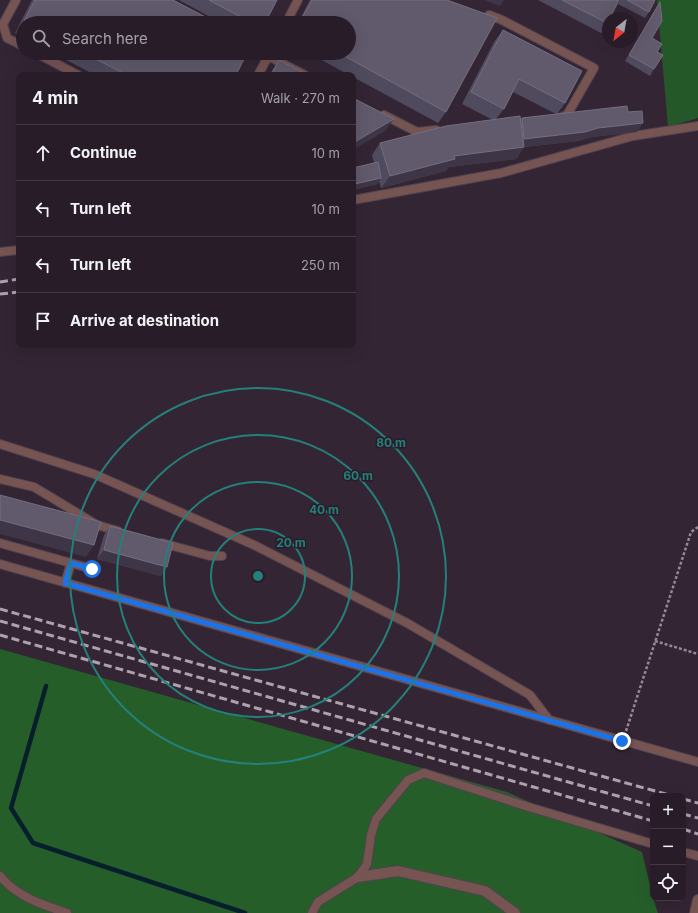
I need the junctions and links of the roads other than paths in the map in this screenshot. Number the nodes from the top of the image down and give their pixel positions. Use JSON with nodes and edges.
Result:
{"nodes":[{"id":1,"x":16,"y":0,"type":"edge"},
{"id":2,"x":298,"y":0,"type":"edge"},
{"id":3,"x":481,"y":13,"type":"edge"},
{"id":4,"x":290,"y":16,"type":"edge"},
{"id":5,"x":16,"y":42,"type":"edge"},
{"id":6,"x":49,"y":60,"type":"edge"},
{"id":7,"x":264,"y":60,"type":"edge"},
{"id":8,"x":278,"y":60,"type":"edge"},
{"id":9,"x":72,"y":72,"type":"edge"},
{"id":10,"x":259,"y":72,"type":"edge"},
{"id":11,"x":300,"y":72,"type":"edge"},
{"id":12,"x":379,"y":112,"type":"edge"},
{"id":13,"x":547,"y":120,"type":"edge"},
{"id":14,"x":698,"y":126,"type":"edge"},
{"id":15,"x":448,"y":129,"type":"edge"},
{"id":16,"x":356,"y":199,"type":"edge"},
{"id":17,"x":16,"y":250,"type":"edge"},
{"id":18,"x":0,"y":252,"type":"edge"},
{"id":19,"x":0,"y":444,"type":"edge"},
{"id":20,"x":0,"y":479,"type":"edge"},
{"id":21,"x":127,"y":533,"type":"edge"},
{"id":22,"x":0,"y":542,"type":"edge"},
{"id":23,"x":157,"y":542,"type":"edge"},
{"id":24,"x":222,"y":556,"type":"dead end"},
{"id":25,"x":71,"y":563,"type":"junction"},
{"id":26,"x":0,"y":564,"type":"edge"},
{"id":27,"x":92,"y":569,"type":"dead end"},
{"id":28,"x":65,"y":583,"type":"junction"},
{"id":29,"x":549,"y":720,"type":"junction"},
{"id":30,"x":698,"y":762,"type":"edge"},
{"id":31,"x":650,"y":843,"type":"edge"},
{"id":32,"x":686,"y":853,"type":"edge"},
{"id":33,"x":698,"y":856,"type":"edge"},
{"id":34,"x":0,"y":876,"type":"edge"},
{"id":35,"x":358,"y":877,"type":"junction"},
{"id":36,"x":698,"y":900,"type":"edge"},
{"id":37,"x":67,"y":913,"type":"edge"},
{"id":38,"x":312,"y":913,"type":"edge"},
{"id":39,"x":515,"y":913,"type":"edge"},
{"id":40,"x":695,"y":913,"type":"edge"}],
"edges":[{"from":1,"to":5,"type":"lane"},
{"from":2,"to":4,"type":"lane"},
{"from":3,"to":13,"type":"lane"},
{"from":6,"to":9,"type":"lane"},
{"from":7,"to":10,"type":"lane"},
{"from":8,"to":11,"type":"lane"},
{"from":12,"to":15,"type":"lane"},
{"from":14,"to":16,"type":"lane"},
{"from":17,"to":18,"type":"lane"},
{"from":19,"to":29,"type":"lane"},
{"from":20,"to":21,"type":"lane"},
{"from":22,"to":25,"type":"lane"},
{"from":23,"to":24,"type":"lane"},
{"from":25,"to":27,"type":"lane"},
{"from":25,"to":28,"type":"lane"},
{"from":26,"to":28,"type":"lane"},
{"from":28,"to":29,"type":"lane"},
{"from":29,"to":30,"type":"lane"},
{"from":31,"to":35,"type":"lane"},
{"from":32,"to":33,"type":"lane"},
{"from":34,"to":37,"type":"lane"},
{"from":35,"to":38,"type":"lane"},
{"from":35,"to":39,"type":"street"},
{"from":36,"to":40,"type":"street"}]}
